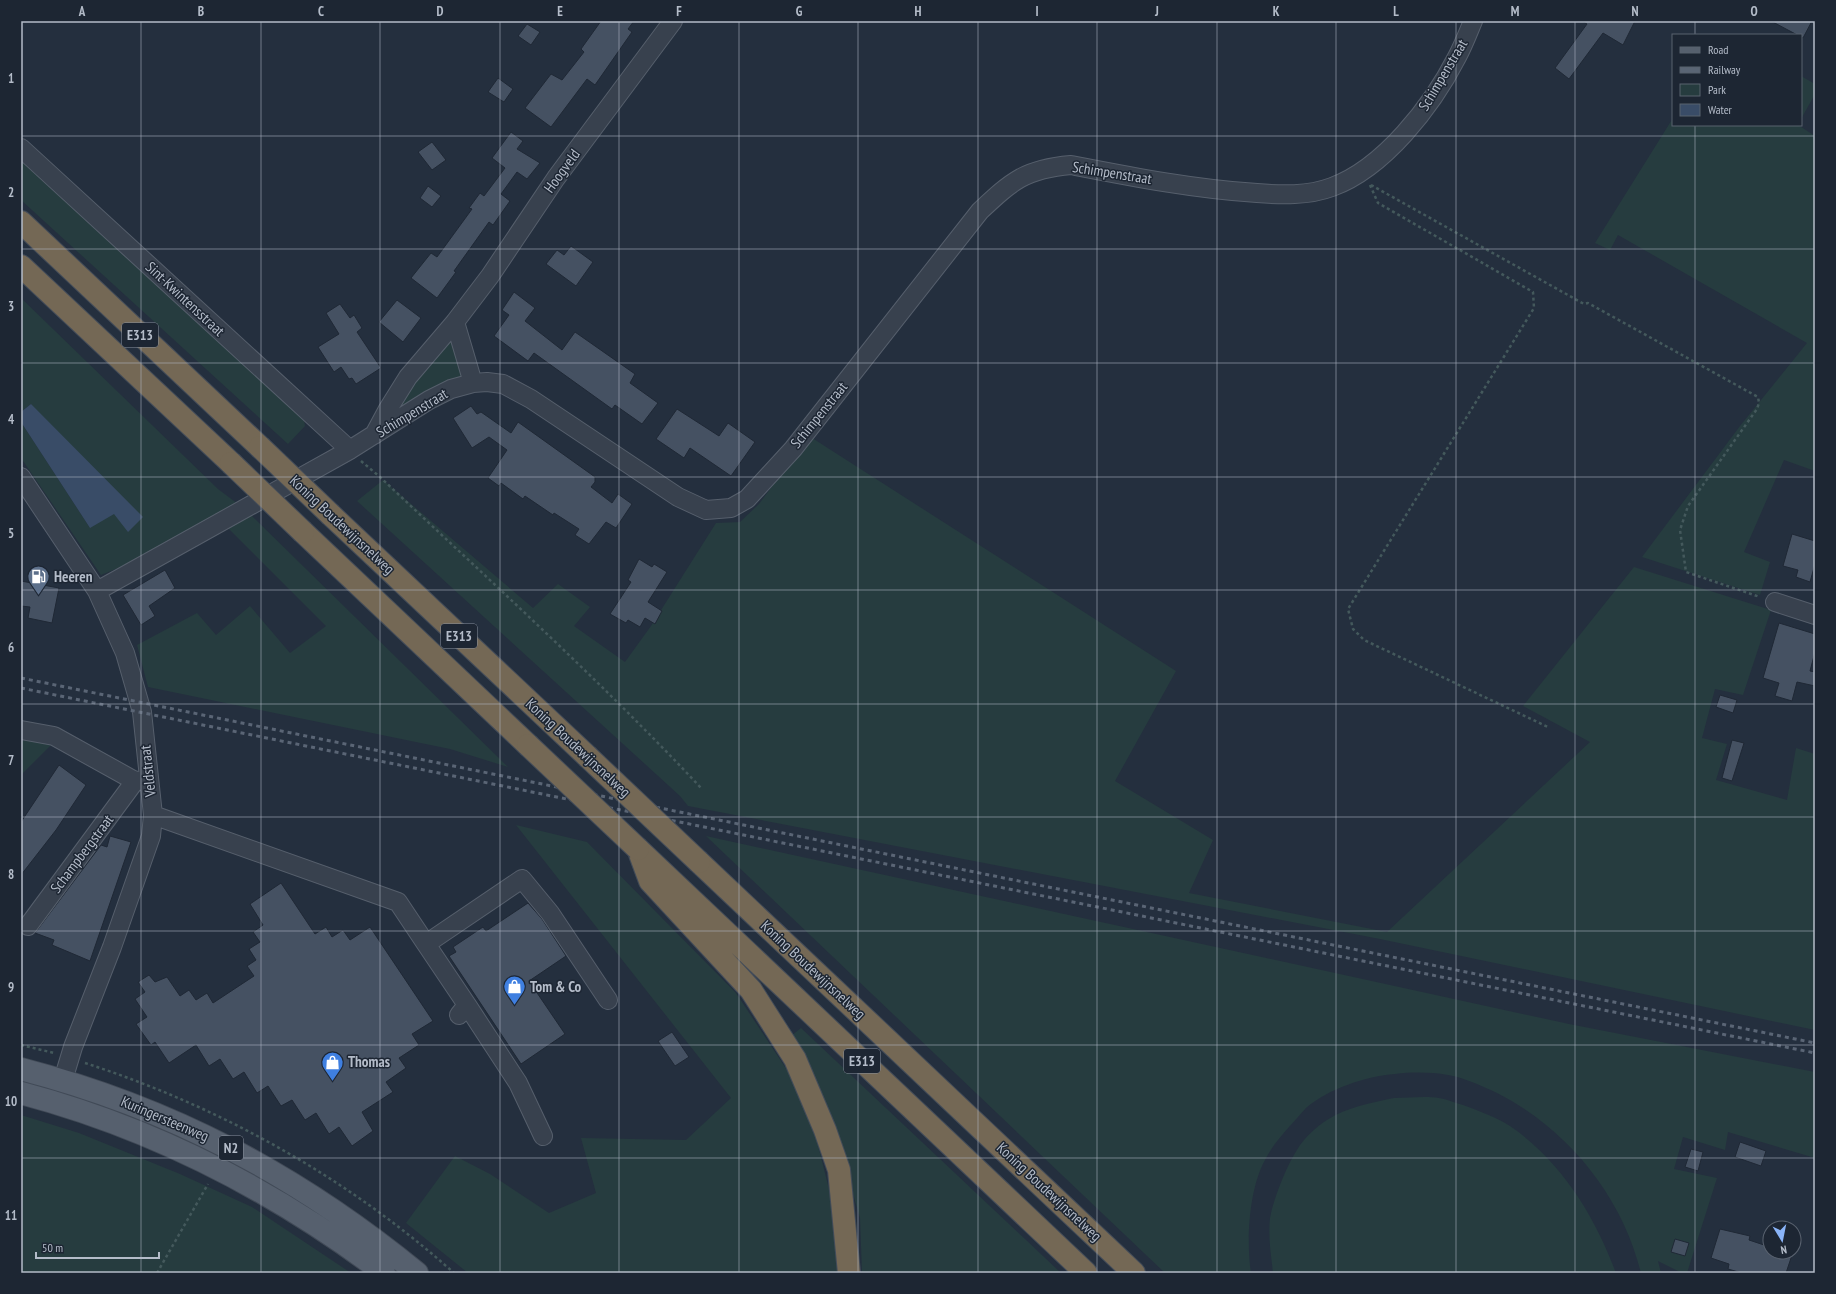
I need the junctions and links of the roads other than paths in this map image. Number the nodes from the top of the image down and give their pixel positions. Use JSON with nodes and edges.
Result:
{"nodes":[{"id":1,"x":673,"y":21,"type":"edge"},
{"id":2,"x":1473,"y":21,"type":"edge"},
{"id":3,"x":21,"y":148,"type":"edge"},
{"id":4,"x":21,"y":222,"type":"edge"},
{"id":5,"x":21,"y":266,"type":"edge"},
{"id":6,"x":455,"y":322,"type":"junction"},
{"id":7,"x":473,"y":382,"type":"junction"},
{"id":8,"x":373,"y":436,"type":"junction"},
{"id":9,"x":349,"y":450,"type":"junction"},
{"id":10,"x":24,"y":486,"type":"edge"},
{"id":11,"x":97,"y":592,"type":"junction"},
{"id":12,"x":1775,"y":602,"type":"road end"},
{"id":13,"x":1815,"y":615,"type":"edge"},
{"id":14,"x":21,"y":730,"type":"edge"},
{"id":15,"x":142,"y":780,"type":"junction"},
{"id":16,"x":153,"y":815,"type":"junction"},
{"id":17,"x":638,"y":849,"type":"junction"},
{"id":18,"x":28,"y":926,"type":"dead end"},
{"id":19,"x":426,"y":944,"type":"junction"},
{"id":20,"x":608,"y":1000,"type":"dead end"},
{"id":21,"x":21,"y":1069,"type":"edge"},
{"id":22,"x":63,"y":1080,"type":"junction"},
{"id":23,"x":21,"y":1093,"type":"edge"},
{"id":24,"x":543,"y":1136,"type":"dead end"},
{"id":25,"x":384,"y":1273,"type":"edge"},
{"id":26,"x":417,"y":1273,"type":"edge"},
{"id":27,"x":849,"y":1273,"type":"edge"},
{"id":28,"x":1086,"y":1273,"type":"edge"},
{"id":29,"x":1134,"y":1273,"type":"edge"}],
"edges":[{"from":1,"to":6,"type":"street","name":"Hoogveld"},
{"from":2,"to":7,"type":"street","name":"Schimpenstraat"},
{"from":3,"to":9,"type":"street","name":"Sint-Kwintensstraat"},
{"from":4,"to":29,"type":"highway","name":"Koning Boudewijnsnelweg","number":"E313","bridge":true},
{"from":5,"to":17,"type":"highway","name":"Koning Boudewijnsnelweg","number":"E313","bridge":true},
{"from":6,"to":7,"type":"street"},
{"from":6,"to":8,"type":"street","name":"Hoogveld"},
{"from":7,"to":8,"type":"street","name":"Schimpenstraat"},
{"from":8,"to":9,"type":"street","name":"Schimpenstraat"},
{"from":9,"to":11,"type":"street","name":"Schimpenstraat"},
{"from":10,"to":11,"type":"street","name":"Veldstraat"},
{"from":11,"to":15,"type":"street","name":"Veldstraat"},
{"from":12,"to":13,"type":"street"},
{"from":14,"to":15,"type":"street"},
{"from":15,"to":16,"type":"street","name":"Veldstraat"},
{"from":15,"to":18,"type":"street","name":"Schampbergstraat"},
{"from":16,"to":19,"type":"street"},
{"from":16,"to":22,"type":"street","name":"Veldstraat"},
{"from":17,"to":27,"type":"highway"},
{"from":17,"to":28,"type":"highway","name":"Koning Boudewijnsnelweg","number":"E313"},
{"from":19,"to":20,"type":"street"},
{"from":19,"to":24,"type":"street"},
{"from":21,"to":22,"type":"main road","name":"Kuringersteenweg","number":"N2"},
{"from":22,"to":26,"type":"main road","name":"Kuringersteenweg","number":"N2"},
{"from":23,"to":25,"type":"main road","name":"Kuringersteenweg","number":"N2"}]}
